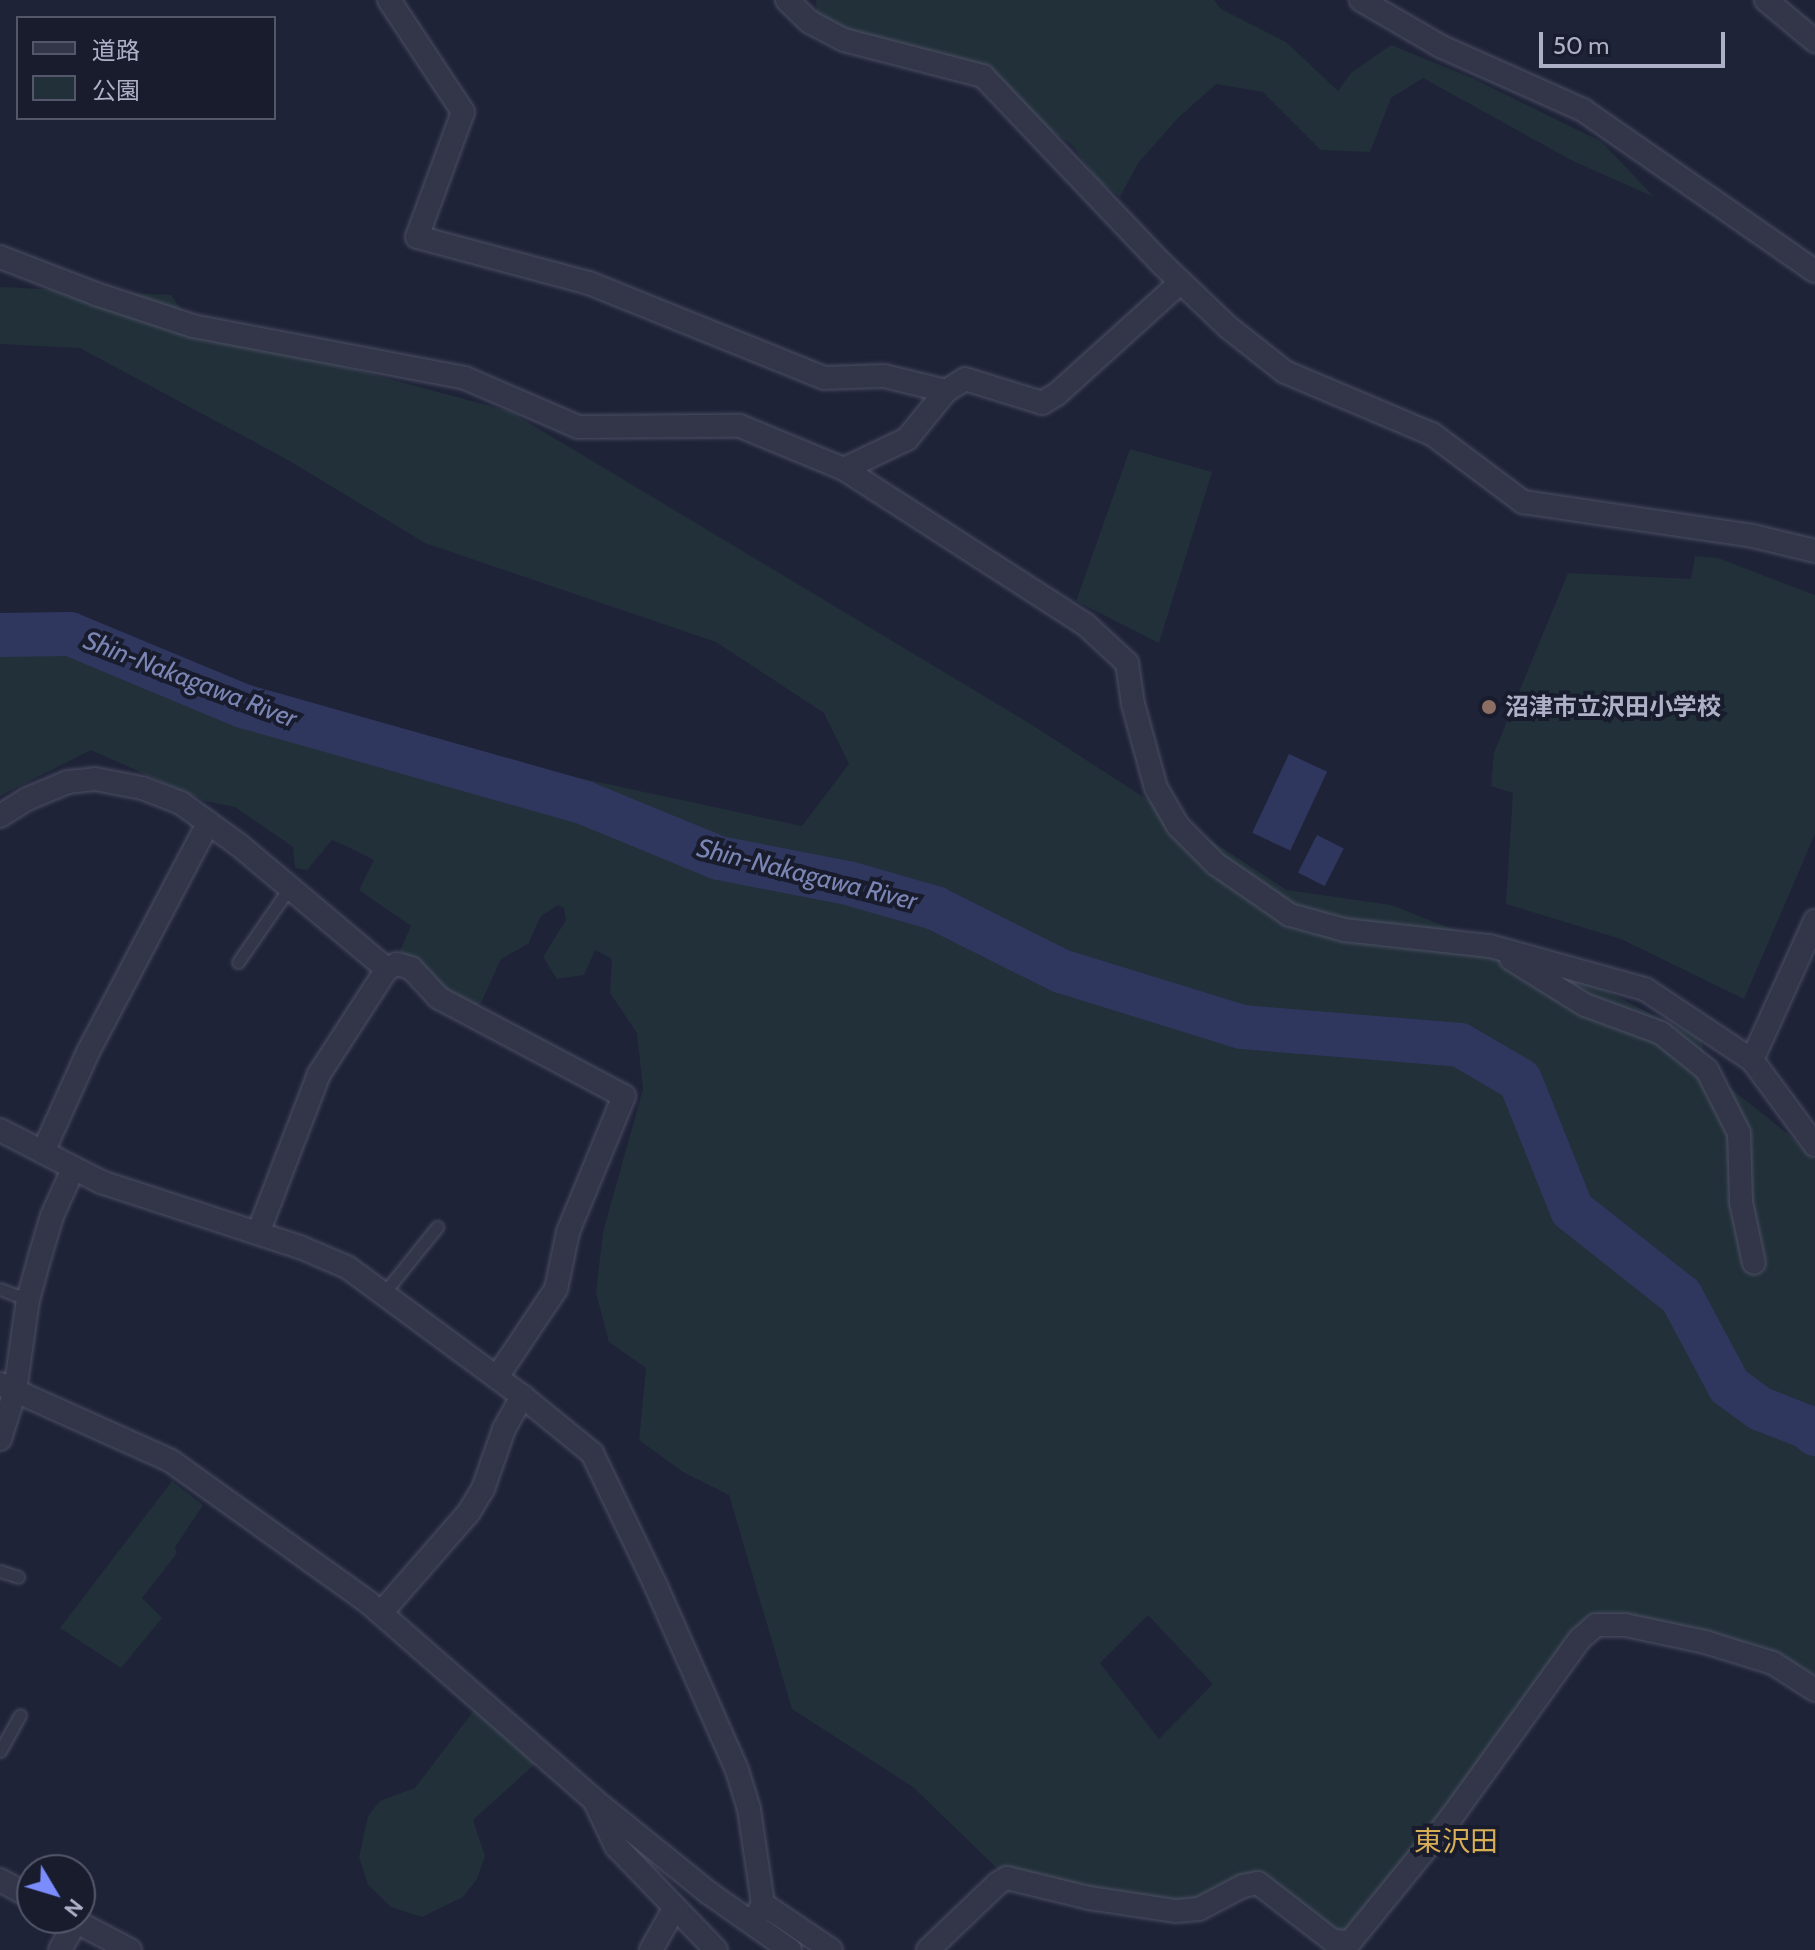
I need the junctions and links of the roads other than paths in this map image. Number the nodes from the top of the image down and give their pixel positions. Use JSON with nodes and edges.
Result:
{"nodes":[{"id":1,"x":389,"y":0,"type":"edge"},
{"id":2,"x":787,"y":0,"type":"edge"},
{"id":3,"x":1361,"y":0,"type":"edge"},
{"id":4,"x":1766,"y":0,"type":"edge"},
{"id":5,"x":1815,"y":41,"type":"edge"},
{"id":6,"x":0,"y":257,"type":"edge"},
{"id":7,"x":1815,"y":271,"type":"edge"},
{"id":8,"x":1181,"y":282,"type":"junction"},
{"id":9,"x":946,"y":391,"type":"junction"},
{"id":10,"x":844,"y":469,"type":"junction"},
{"id":11,"x":1815,"y":551,"type":"edge"},
{"id":12,"x":0,"y":816,"type":"edge"},
{"id":13,"x":208,"y":823,"type":"junction"},
{"id":14,"x":290,"y":887,"type":"junction"},
{"id":15,"x":1815,"y":921,"type":"edge"},
{"id":16,"x":1490,"y":946,"type":"junction"},
{"id":17,"x":238,"y":962,"type":"dead end"},
{"id":18,"x":387,"y":969,"type":"junction"},
{"id":19,"x":1752,"y":1060,"type":"junction"},
{"id":20,"x":0,"y":1130,"type":"edge"},
{"id":21,"x":1815,"y":1145,"type":"edge"},
{"id":22,"x":43,"y":1152,"type":"junction"},
{"id":23,"x":73,"y":1169,"type":"junction"},
{"id":24,"x":437,"y":1227,"type":"dead end"},
{"id":25,"x":258,"y":1233,"type":"junction"},
{"id":26,"x":1754,"y":1263,"type":"dead end"},
{"id":27,"x":0,"y":1289,"type":"edge"},
{"id":28,"x":384,"y":1293,"type":"junction"},
{"id":29,"x":28,"y":1300,"type":"junction"},
{"id":30,"x":497,"y":1377,"type":"junction"},
{"id":31,"x":8,"y":1387,"type":"edge"},
{"id":32,"x":522,"y":1396,"type":"junction"},
{"id":33,"x":0,"y":1439,"type":"edge"},
{"id":34,"x":0,"y":1571,"type":"edge"},
{"id":35,"x":18,"y":1577,"type":"dead end"},
{"id":36,"x":381,"y":1613,"type":"junction"},
{"id":37,"x":1815,"y":1690,"type":"edge"},
{"id":38,"x":20,"y":1715,"type":"dead end"},
{"id":39,"x":0,"y":1751,"type":"edge"},
{"id":40,"x":594,"y":1800,"type":"junction"},
{"id":41,"x":674,"y":1909,"type":"junction"},
{"id":42,"x":758,"y":1913,"type":"junction"},
{"id":43,"x":96,"y":1932,"type":"edge"},
{"id":44,"x":130,"y":1950,"type":"edge"},
{"id":45,"x":651,"y":1950,"type":"edge"},
{"id":46,"x":716,"y":1950,"type":"edge"},
{"id":47,"x":790,"y":1950,"type":"edge"},
{"id":48,"x":831,"y":1950,"type":"edge"},
{"id":49,"x":928,"y":1950,"type":"edge"}],
"edges":[{"from":1,"to":9,"type":"street"},
{"from":2,"to":8,"type":"street"},
{"from":3,"to":7,"type":"street"},
{"from":4,"to":5,"type":"street"},
{"from":6,"to":10,"type":"street"},
{"from":8,"to":9,"type":"street"},
{"from":8,"to":11,"type":"street"},
{"from":9,"to":10,"type":"street"},
{"from":10,"to":16,"type":"street"},
{"from":12,"to":13,"type":"street"},
{"from":13,"to":14,"type":"street"},
{"from":13,"to":22,"type":"street"},
{"from":14,"to":17,"type":"lane"},
{"from":14,"to":18,"type":"street"},
{"from":15,"to":19,"type":"street"},
{"from":16,"to":19,"type":"street"},
{"from":16,"to":26,"type":"street"},
{"from":18,"to":25,"type":"street"},
{"from":18,"to":30,"type":"street"},
{"from":19,"to":21,"type":"street"},
{"from":20,"to":22,"type":"street"},
{"from":22,"to":23,"type":"street"},
{"from":23,"to":25,"type":"street"},
{"from":23,"to":29,"type":"street"},
{"from":24,"to":28,"type":"lane"},
{"from":25,"to":28,"type":"street"},
{"from":27,"to":29,"type":"lane"},
{"from":28,"to":30,"type":"street"},
{"from":29,"to":31,"type":"street"},
{"from":30,"to":32,"type":"street"},
{"from":31,"to":33,"type":"street"},
{"from":31,"to":36,"type":"street"},
{"from":32,"to":36,"type":"street"},
{"from":32,"to":42,"type":"street"},
{"from":34,"to":35,"type":"lane"},
{"from":36,"to":40,"type":"street"},
{"from":37,"to":49,"type":"street"},
{"from":38,"to":39,"type":"lane"},
{"from":40,"to":41,"type":"street"},
{"from":40,"to":42,"type":"street"},
{"from":41,"to":45,"type":"street"},
{"from":41,"to":46,"type":"street"},
{"from":42,"to":47,"type":"street"},
{"from":42,"to":48,"type":"street"},
{"from":43,"to":44,"type":"street"}]}
